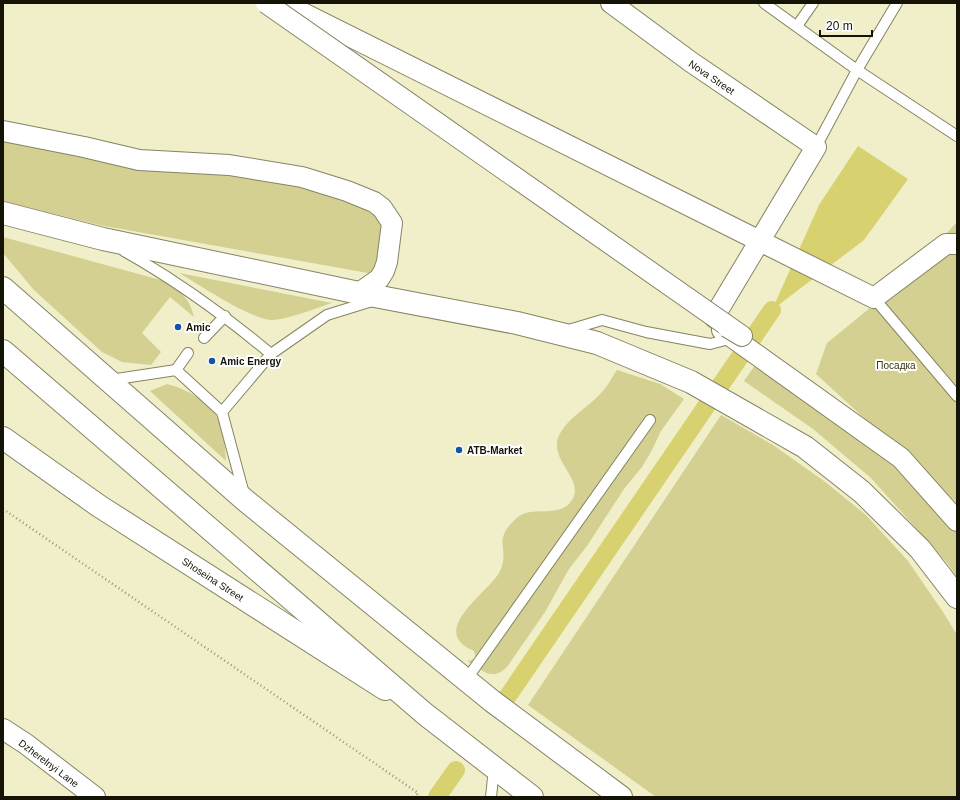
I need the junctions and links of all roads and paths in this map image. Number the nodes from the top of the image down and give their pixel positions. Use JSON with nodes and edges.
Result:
{"nodes":[{"id":1,"x":266,"y":3,"type":"edge"},
{"id":2,"x":283,"y":3,"type":"edge"},
{"id":3,"x":611,"y":3,"type":"edge"},
{"id":4,"x":764,"y":3,"type":"edge"},
{"id":5,"x":813,"y":3,"type":"edge"},
{"id":6,"x":896,"y":3,"type":"edge"},
{"id":7,"x":797,"y":26,"type":"junction"},
{"id":8,"x":857,"y":70,"type":"junction"},
{"id":9,"x":3,"y":132,"type":"edge"},
{"id":10,"x":957,"y":136,"type":"edge"},
{"id":11,"x":816,"y":147,"type":"junction"},
{"id":12,"x":3,"y":213,"type":"edge"},
{"id":13,"x":103,"y":239,"type":"junction"},
{"id":14,"x":957,"y":244,"type":"edge"},
{"id":15,"x":3,"y":288,"type":"edge"},
{"id":16,"x":359,"y":293,"type":"junction"},
{"id":17,"x":382,"y":298,"type":"junction"},
{"id":18,"x":874,"y":298,"type":"junction"},
{"id":19,"x":225,"y":316,"type":"junction"},
{"id":20,"x":735,"y":331,"type":"junction"},
{"id":21,"x":557,"y":333,"type":"junction"},
{"id":22,"x":204,"y":338,"type":"dead end"},
{"id":23,"x":3,"y":351,"type":"edge"},
{"id":24,"x":188,"y":353,"type":"dead end"},
{"id":25,"x":271,"y":354,"type":"junction"},
{"id":26,"x":176,"y":370,"type":"junction"},
{"id":27,"x":108,"y":381,"type":"junction"},
{"id":28,"x":957,"y":396,"type":"edge"},
{"id":29,"x":222,"y":412,"type":"junction"},
{"id":30,"x":650,"y":420,"type":"dead end"},
{"id":31,"x":3,"y":438,"type":"edge"},
{"id":32,"x":246,"y":501,"type":"junction"},
{"id":33,"x":3,"y":509,"type":"edge"},
{"id":34,"x":957,"y":521,"type":"edge"},
{"id":35,"x":957,"y":597,"type":"edge"},
{"id":36,"x":466,"y":680,"type":"junction"},
{"id":37,"x":425,"y":714,"type":"junction"},
{"id":38,"x":3,"y":729,"type":"edge"},
{"id":39,"x":496,"y":769,"type":"junction"},
{"id":40,"x":95,"y":797,"type":"edge"},
{"id":41,"x":415,"y":797,"type":"edge"},
{"id":42,"x":491,"y":797,"type":"edge"},
{"id":43,"x":532,"y":797,"type":"edge"},
{"id":44,"x":621,"y":797,"type":"edge"}],
"edges":[{"from":1,"to":20,"type":"street","bridge":true},
{"from":1,"to":34,"type":"street"},
{"from":2,"to":18,"type":"street"},
{"from":3,"to":11,"type":"street","name":"Nova Street"},
{"from":4,"to":7,"type":"lane"},
{"from":5,"to":7,"type":"lane"},
{"from":6,"to":8,"type":"lane"},
{"from":7,"to":8,"type":"lane"},
{"from":8,"to":10,"type":"lane"},
{"from":8,"to":11,"type":"lane"},
{"from":9,"to":16,"type":"street"},
{"from":11,"to":20,"type":"street"},
{"from":12,"to":13,"type":"main road"},
{"from":13,"to":16,"type":"main road"},
{"from":13,"to":19,"type":"lane"},
{"from":14,"to":18,"type":"street"},
{"from":15,"to":27,"type":"main road"},
{"from":16,"to":17,"type":"main road"},
{"from":17,"to":21,"type":"main road"},
{"from":17,"to":25,"type":"lane"},
{"from":18,"to":28,"type":"lane"},
{"from":19,"to":22,"type":"lane"},
{"from":19,"to":25,"type":"lane"},
{"from":20,"to":21,"type":"lane"},
{"from":21,"to":35,"type":"main road"},
{"from":23,"to":37,"type":"main road"},
{"from":24,"to":26,"type":"lane"},
{"from":25,"to":29,"type":"lane"},
{"from":26,"to":27,"type":"lane"},
{"from":26,"to":29,"type":"lane"},
{"from":27,"to":32,"type":"main road"},
{"from":29,"to":32,"type":"lane"},
{"from":30,"to":36,"type":"lane"},
{"from":31,"to":37,"type":"main road","name":"Shoseina Street"},
{"from":32,"to":36,"type":"main road"},
{"from":33,"to":41,"type":"path"},
{"from":36,"to":44,"type":"main road"},
{"from":37,"to":39,"type":"main road"},
{"from":38,"to":40,"type":"street","name":"Dzherelnyi Lane"},
{"from":39,"to":42,"type":"lane"},
{"from":39,"to":43,"type":"main road"}]}
